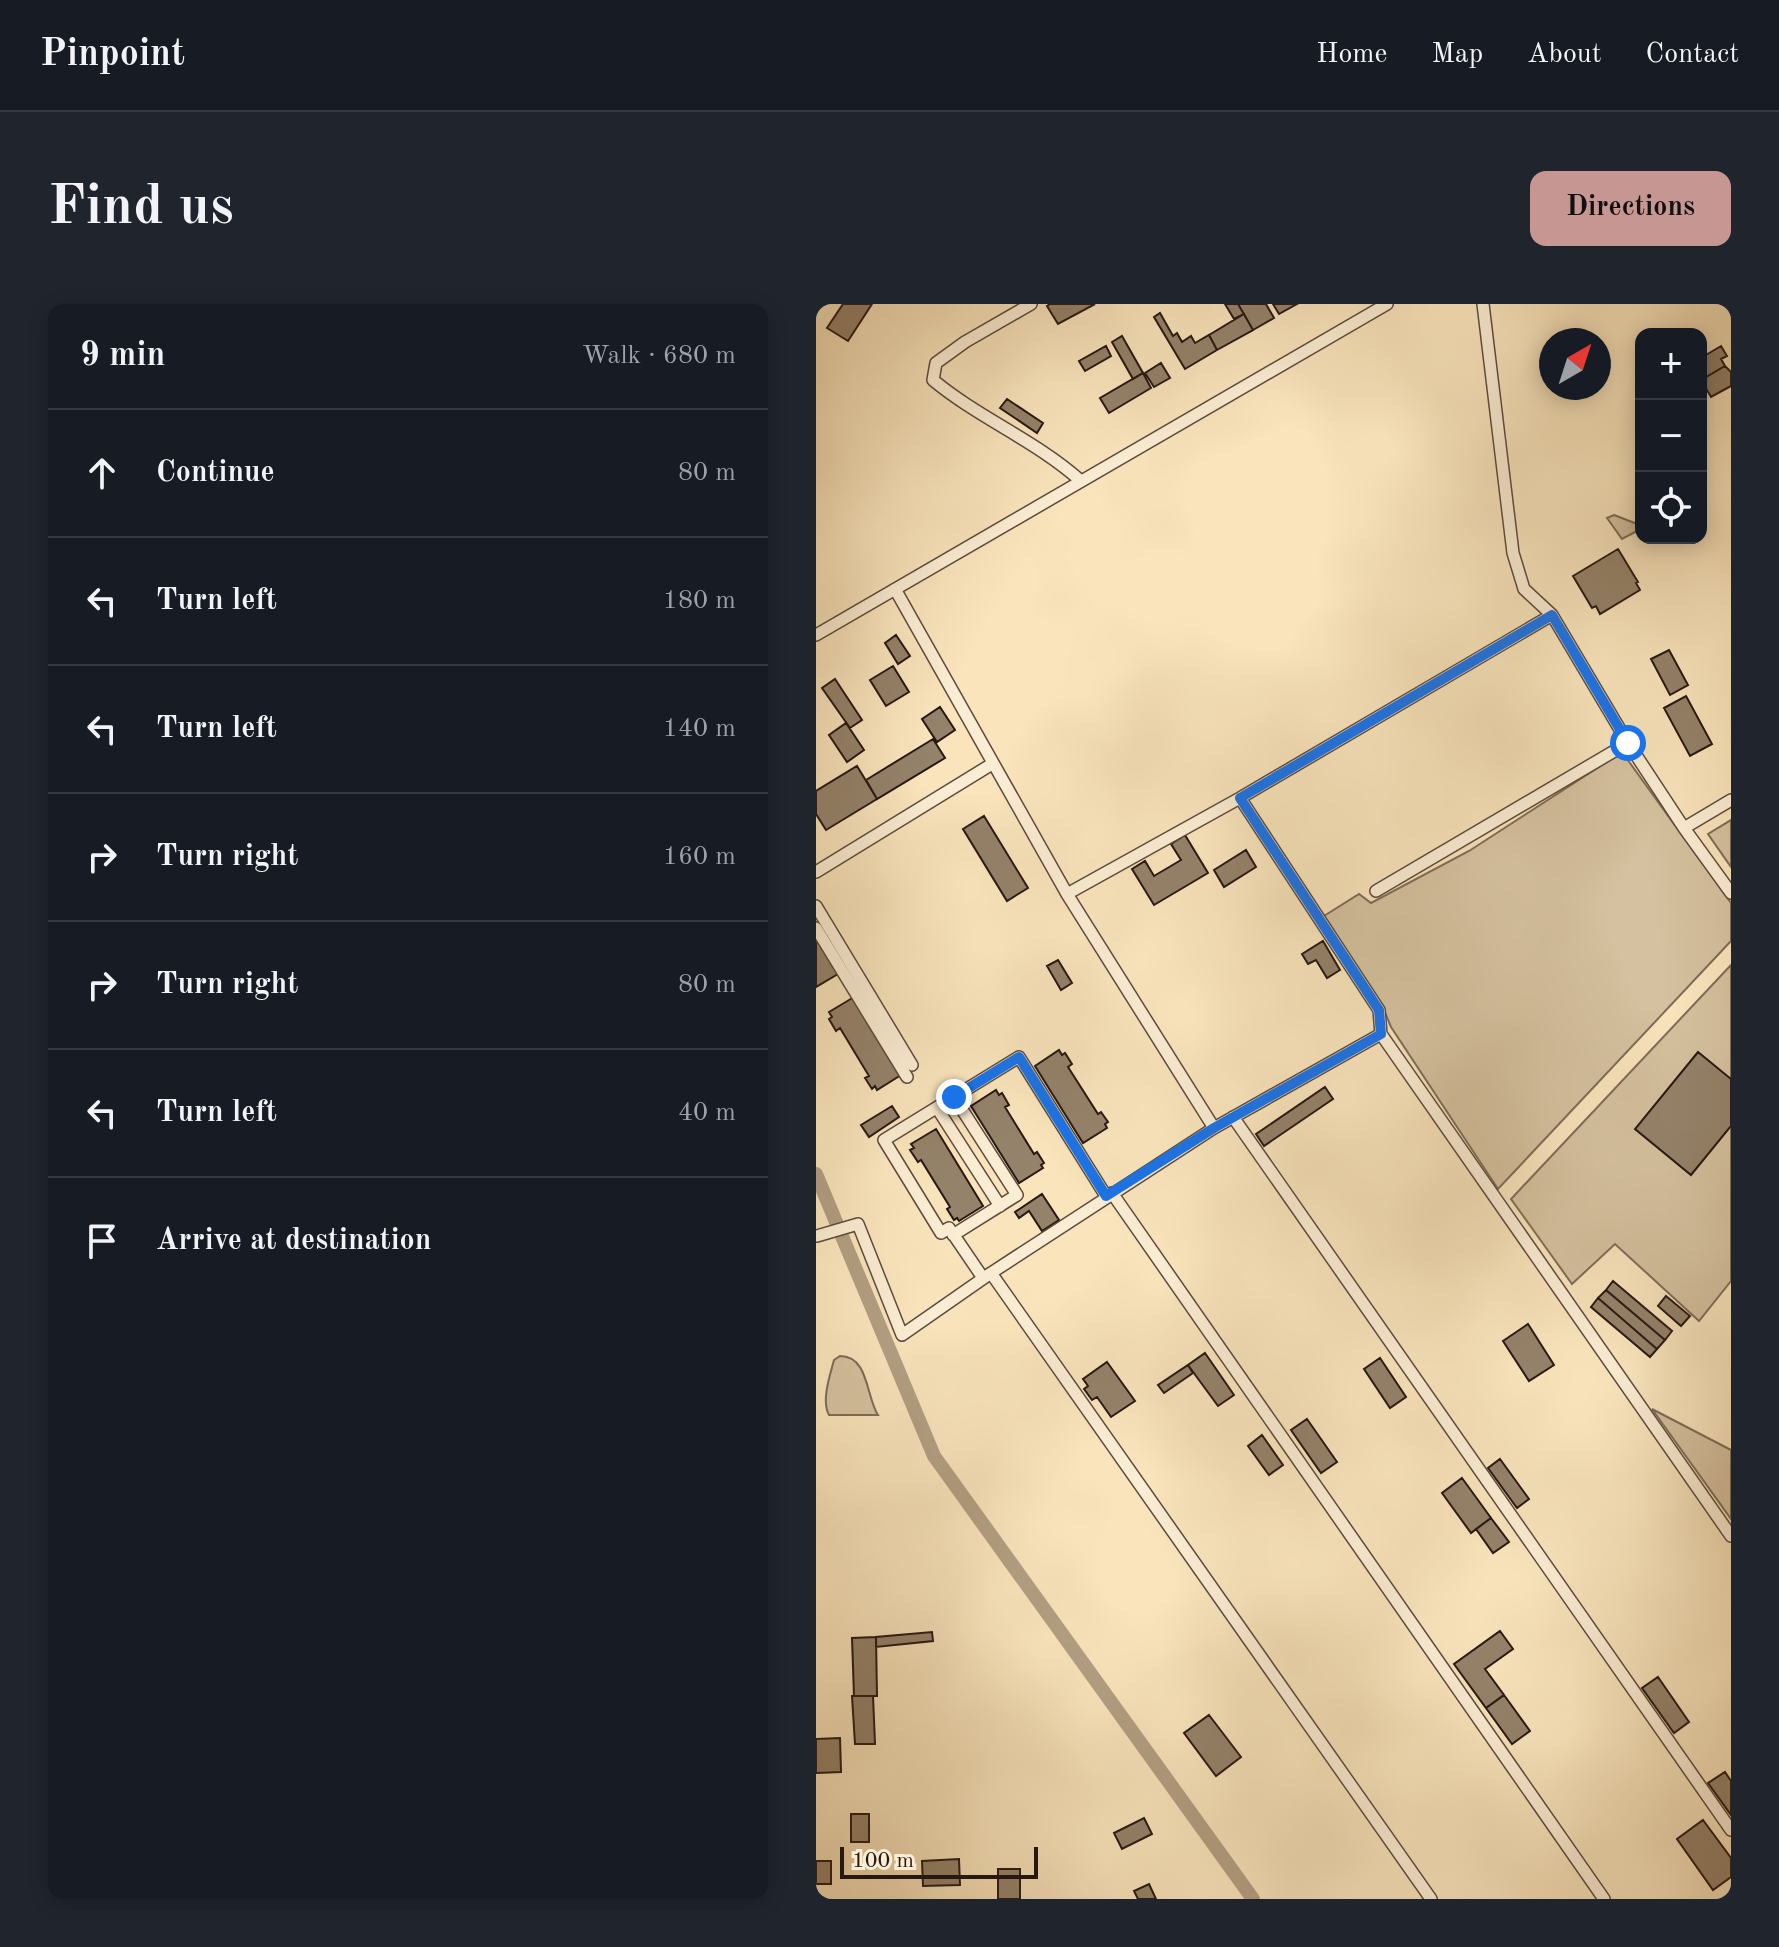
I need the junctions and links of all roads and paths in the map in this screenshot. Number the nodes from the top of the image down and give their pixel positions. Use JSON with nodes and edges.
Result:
{"nodes":[{"id":1,"x":1031,"y":304,"type":"edge"},
{"id":2,"x":1387,"y":304,"type":"edge"},
{"id":3,"x":1483,"y":304,"type":"edge"},
{"id":4,"x":1081,"y":481,"type":"junction"},
{"id":5,"x":895,"y":589,"type":"junction"},
{"id":6,"x":1552,"y":615,"type":"junction"},
{"id":7,"x":816,"y":635,"type":"edge"},
{"id":8,"x":1628,"y":743,"type":"junction"},
{"id":9,"x":992,"y":764,"type":"junction"},
{"id":10,"x":1240,"y":798,"type":"junction"},
{"id":11,"x":1731,"y":800,"type":"edge"},
{"id":12,"x":1684,"y":828,"type":"junction"},
{"id":13,"x":816,"y":872,"type":"edge"},
{"id":14,"x":1376,"y":891,"type":"dead end"},
{"id":15,"x":1731,"y":893,"type":"edge"},
{"id":16,"x":1067,"y":894,"type":"junction"},
{"id":17,"x":816,"y":906,"type":"edge"},
{"id":18,"x":816,"y":928,"type":"edge"},
{"id":19,"x":1381,"y":1034,"type":"junction"},
{"id":20,"x":912,"y":1065,"type":"dead end"},
{"id":21,"x":907,"y":1077,"type":"dead end"},
{"id":22,"x":954,"y":1097,"type":"junction"},
{"id":23,"x":937,"y":1108,"type":"junction"},
{"id":24,"x":1233,"y":1117,"type":"junction"},
{"id":25,"x":1214,"y":1128,"type":"junction"},
{"id":26,"x":1109,"y":1194,"type":"junction"},
{"id":27,"x":1000,"y":1206,"type":"junction"},
{"id":28,"x":953,"y":1235,"type":"junction"},
{"id":29,"x":817,"y":1236,"type":"edge"},
{"id":30,"x":987,"y":1275,"type":"junction"},
{"id":31,"x":1731,"y":1536,"type":"edge"},
{"id":32,"x":1731,"y":1830,"type":"edge"},
{"id":33,"x":1431,"y":1899,"type":"edge"},
{"id":34,"x":1604,"y":1899,"type":"edge"}],
"edges":[{"from":1,"to":4,"type":"street"},
{"from":2,"to":4,"type":"street"},
{"from":3,"to":6,"type":"street"},
{"from":4,"to":5,"type":"street"},
{"from":5,"to":7,"type":"street"},
{"from":5,"to":9,"type":"street"},
{"from":6,"to":8,"type":"street"},
{"from":6,"to":10,"type":"street"},
{"from":8,"to":12,"type":"street"},
{"from":8,"to":14,"type":"street"},
{"from":9,"to":13,"type":"street"},
{"from":9,"to":16,"type":"street"},
{"from":10,"to":16,"type":"street"},
{"from":10,"to":19,"type":"street"},
{"from":11,"to":12,"type":"street"},
{"from":12,"to":15,"type":"street"},
{"from":16,"to":25,"type":"street"},
{"from":17,"to":20,"type":"street"},
{"from":18,"to":21,"type":"street"},
{"from":19,"to":24,"type":"street"},
{"from":19,"to":31,"type":"street"},
{"from":22,"to":23,"type":"street"},
{"from":22,"to":26,"type":"street"},
{"from":22,"to":27,"type":"street"},
{"from":23,"to":27,"type":"street"},
{"from":23,"to":28,"type":"street"},
{"from":24,"to":25,"type":"street"},
{"from":24,"to":32,"type":"street"},
{"from":25,"to":26,"type":"street"},
{"from":26,"to":30,"type":"street"},
{"from":26,"to":34,"type":"street"},
{"from":27,"to":28,"type":"street"},
{"from":28,"to":30,"type":"street"},
{"from":29,"to":30,"type":"street"},
{"from":30,"to":33,"type":"street"}]}
